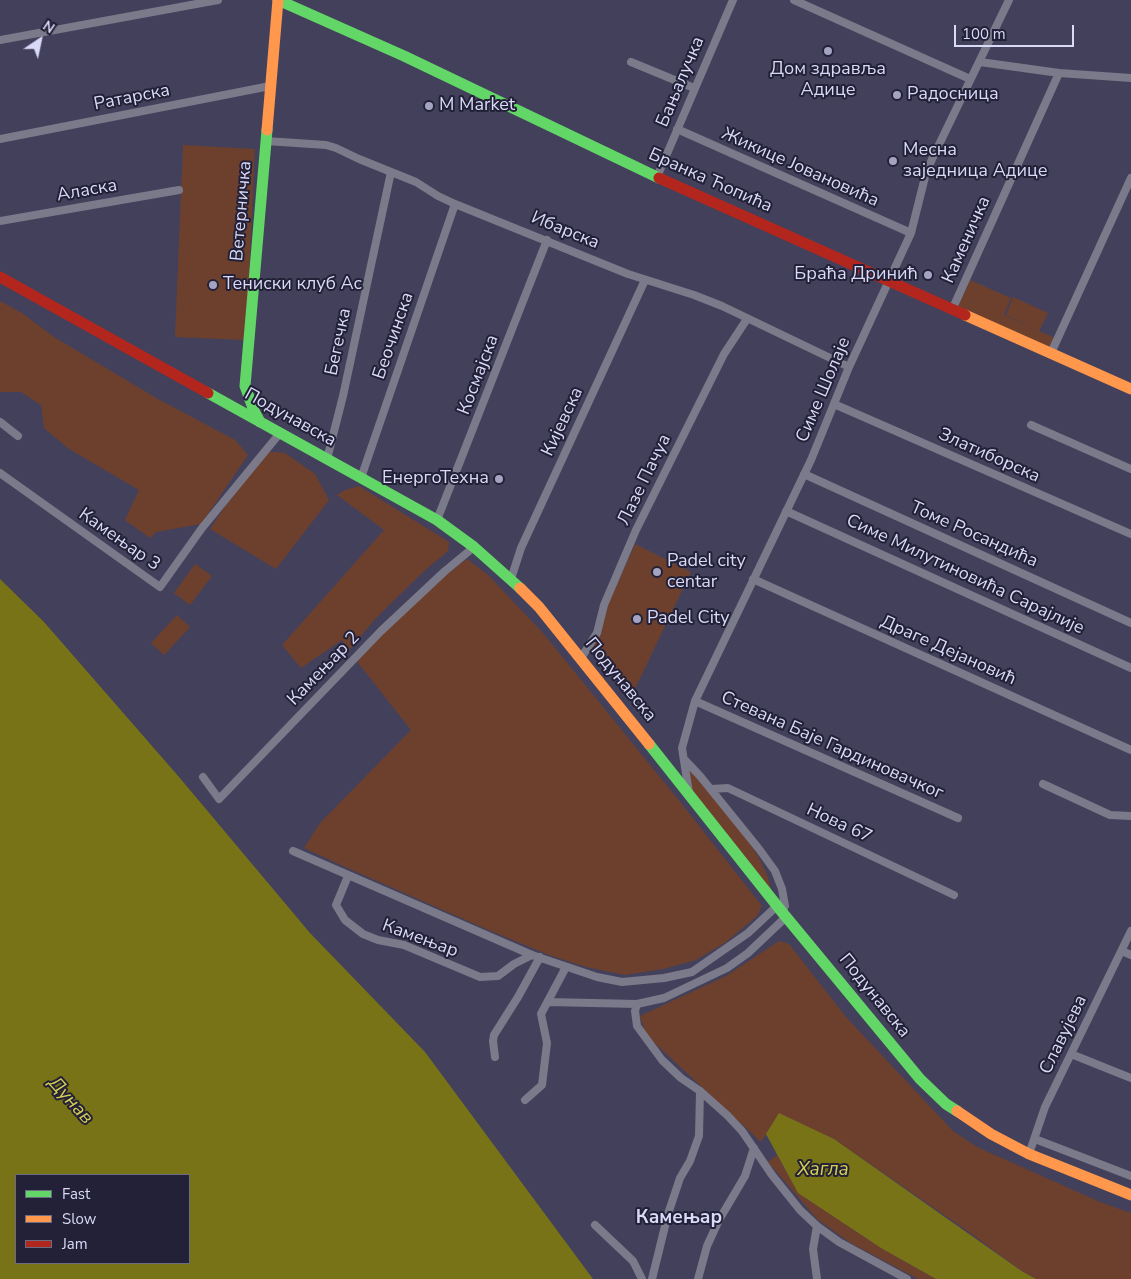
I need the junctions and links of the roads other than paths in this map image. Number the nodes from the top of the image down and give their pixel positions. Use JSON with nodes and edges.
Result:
{"nodes":[{"id":1,"x":218,"y":0,"type":"edge"},
{"id":2,"x":278,"y":0,"type":"edge"},
{"id":3,"x":733,"y":0,"type":"edge"},
{"id":4,"x":794,"y":0,"type":"edge"},
{"id":5,"x":1009,"y":0,"type":"edge"},
{"id":6,"x":0,"y":40,"type":"edge"},
{"id":7,"x":631,"y":62,"type":"dead end"},
{"id":8,"x":980,"y":62,"type":"junction"},
{"id":9,"x":1059,"y":73,"type":"junction"},
{"id":10,"x":1131,"y":78,"type":"edge"},
{"id":11,"x":970,"y":79,"type":"junction"},
{"id":12,"x":270,"y":86,"type":"junction"},
{"id":13,"x":694,"y":88,"type":"junction"},
{"id":14,"x":677,"y":129,"type":"junction"},
{"id":15,"x":0,"y":139,"type":"edge"},
{"id":16,"x":266,"y":141,"type":"junction"},
{"id":17,"x":391,"y":172,"type":"junction"},
{"id":18,"x":657,"y":177,"type":"junction"},
{"id":19,"x":1131,"y":178,"type":"edge"},
{"id":20,"x":179,"y":190,"type":"dead end"},
{"id":21,"x":456,"y":204,"type":"junction"},
{"id":22,"x":0,"y":222,"type":"edge"},
{"id":23,"x":911,"y":233,"type":"junction"},
{"id":24,"x":547,"y":240,"type":"junction"},
{"id":25,"x":0,"y":277,"type":"edge"},
{"id":26,"x":646,"y":280,"type":"junction"},
{"id":27,"x":888,"y":281,"type":"junction"},
{"id":28,"x":952,"y":310,"type":"junction"},
{"id":29,"x":747,"y":319,"type":"junction"},
{"id":30,"x":1051,"y":353,"type":"junction"},
{"id":31,"x":849,"y":367,"type":"junction"},
{"id":32,"x":1131,"y":389,"type":"edge"},
{"id":33,"x":834,"y":404,"type":"junction"},
{"id":34,"x":0,"y":422,"type":"edge"},
{"id":35,"x":260,"y":422,"type":"junction"},
{"id":36,"x":1031,"y":425,"type":"dead end"},
{"id":37,"x":280,"y":433,"type":"junction"},
{"id":38,"x":18,"y":436,"type":"dead end"},
{"id":39,"x":326,"y":459,"type":"junction"},
{"id":40,"x":1131,"y":469,"type":"edge"},
{"id":41,"x":0,"y":473,"type":"edge"},
{"id":42,"x":804,"y":474,"type":"junction"},
{"id":43,"x":362,"y":478,"type":"junction"},
{"id":44,"x":786,"y":510,"type":"junction"},
{"id":45,"x":437,"y":520,"type":"junction"},
{"id":46,"x":1131,"y":534,"type":"edge"},
{"id":47,"x":474,"y":547,"type":"junction"},
{"id":48,"x":512,"y":579,"type":"junction"},
{"id":49,"x":753,"y":579,"type":"junction"},
{"id":50,"x":1131,"y":623,"type":"edge"},
{"id":51,"x":581,"y":658,"type":"junction"},
{"id":52,"x":1131,"y":668,"type":"edge"},
{"id":53,"x":694,"y":701,"type":"junction"},
{"id":54,"x":1131,"y":750,"type":"edge"},
{"id":55,"x":684,"y":759,"type":"junction"},
{"id":56,"x":202,"y":777,"type":"dead end"},
{"id":57,"x":1043,"y":784,"type":"dead end"},
{"id":58,"x":711,"y":789,"type":"junction"},
{"id":59,"x":689,"y":793,"type":"junction"},
{"id":60,"x":1131,"y":816,"type":"edge"},
{"id":61,"x":958,"y":818,"type":"dead end"},
{"id":62,"x":293,"y":852,"type":"dead end"},
{"id":63,"x":348,"y":876,"type":"junction"},
{"id":64,"x":954,"y":895,"type":"dead end"},
{"id":65,"x":782,"y":912,"type":"junction"},
{"id":66,"x":1131,"y":931,"type":"edge"},
{"id":67,"x":1122,"y":951,"type":"junction"},
{"id":68,"x":1131,"y":955,"type":"edge"},
{"id":69,"x":536,"y":956,"type":"junction"},
{"id":70,"x":566,"y":967,"type":"junction"},
{"id":71,"x":548,"y":1002,"type":"junction"},
{"id":72,"x":637,"y":1004,"type":"junction"},
{"id":73,"x":1072,"y":1054,"type":"junction"},
{"id":74,"x":495,"y":1057,"type":"dead end"},
{"id":75,"x":1131,"y":1078,"type":"edge"},
{"id":76,"x":700,"y":1091,"type":"junction"},
{"id":77,"x":526,"y":1100,"type":"dead end"},
{"id":78,"x":1035,"y":1139,"type":"junction"},
{"id":79,"x":754,"y":1148,"type":"junction"},
{"id":80,"x":1029,"y":1154,"type":"junction"},
{"id":81,"x":1131,"y":1176,"type":"edge"},
{"id":82,"x":1131,"y":1195,"type":"edge"},
{"id":83,"x":595,"y":1225,"type":"dead end"},
{"id":84,"x":817,"y":1226,"type":"junction"},
{"id":85,"x":642,"y":1279,"type":"edge"},
{"id":86,"x":652,"y":1279,"type":"edge"},
{"id":87,"x":698,"y":1279,"type":"edge"},
{"id":88,"x":817,"y":1279,"type":"edge"},
{"id":89,"x":907,"y":1279,"type":"edge"}],
"edges":[{"from":1,"to":6,"type":"street"},
{"from":2,"to":12,"type":"street","name":"Ветерничка"},
{"from":2,"to":18,"type":"street","name":"Бранка Ћопића"},
{"from":3,"to":13,"type":"street","name":"Бањалучка"},
{"from":4,"to":11,"type":"street"},
{"from":5,"to":8,"type":"street","name":"Симе Шолаје"},
{"from":7,"to":13,"type":"street"},
{"from":8,"to":9,"type":"street"},
{"from":8,"to":11,"type":"street","name":"Симе Шолаје"},
{"from":9,"to":10,"type":"street"},
{"from":9,"to":28,"type":"street","name":"Каменичка"},
{"from":11,"to":23,"type":"street","name":"Симе Шолаје"},
{"from":12,"to":15,"type":"street","name":"Ратарска"},
{"from":12,"to":16,"type":"street","name":"Ветерничка"},
{"from":13,"to":14,"type":"street","name":"Бањалучка"},
{"from":14,"to":18,"type":"street","name":"Бањалучка"},
{"from":14,"to":23,"type":"street","name":"Жикице Јовановића"},
{"from":16,"to":17,"type":"street","name":"Ибарска"},
{"from":16,"to":35,"type":"street","name":"Ветерничка"},
{"from":17,"to":21,"type":"street","name":"Ибарска"},
{"from":17,"to":39,"type":"street","name":"Бегечка"},
{"from":18,"to":27,"type":"street","name":"Бранка Ћопића"},
{"from":19,"to":30,"type":"street"},
{"from":20,"to":22,"type":"street","name":"Аласка"},
{"from":21,"to":24,"type":"street","name":"Ибарска"},
{"from":21,"to":43,"type":"street","name":"Беочинска"},
{"from":23,"to":27,"type":"street","name":"Симе Шолаје"},
{"from":24,"to":26,"type":"street","name":"Ибарска"},
{"from":24,"to":45,"type":"street","name":"Космајска"},
{"from":25,"to":35,"type":"street","name":"Подунавска"},
{"from":26,"to":29,"type":"street","name":"Ибарска"},
{"from":26,"to":48,"type":"street","name":"Кијевска"},
{"from":27,"to":28,"type":"street","name":"Бранка Ћопића"},
{"from":27,"to":31,"type":"street","name":"Симе Шолаје"},
{"from":28,"to":30,"type":"street","name":"Бранка Ћопића"},
{"from":29,"to":31,"type":"street","name":"Ибарска"},
{"from":29,"to":51,"type":"street","name":"Лазе Пачуа"},
{"from":30,"to":32,"type":"street","name":"Бранка Ћопића"},
{"from":31,"to":33,"type":"street","name":"Симе Шолаје"},
{"from":33,"to":42,"type":"street","name":"Симе Шолаје"},
{"from":33,"to":46,"type":"street","name":"Златиборска"},
{"from":34,"to":38,"type":"street"},
{"from":35,"to":37,"type":"street","name":"Подунавска"},
{"from":36,"to":40,"type":"street"},
{"from":37,"to":39,"type":"street","name":"Подунавска"},
{"from":37,"to":41,"type":"street","name":"Камењар 3"},
{"from":39,"to":43,"type":"street","name":"Подунавска"},
{"from":42,"to":44,"type":"street","name":"Симе Шолаје"},
{"from":42,"to":50,"type":"street","name":"Томе Росандића"},
{"from":43,"to":45,"type":"street","name":"Подунавска"},
{"from":44,"to":49,"type":"street","name":"Симе Шолаје"},
{"from":44,"to":52,"type":"street","name":"Симе Милутиновића Сарајлије"},
{"from":45,"to":47,"type":"street","name":"Подунавска"},
{"from":47,"to":48,"type":"street","name":"Подунавска"},
{"from":47,"to":56,"type":"street","name":"Камењар 2"},
{"from":48,"to":51,"type":"street","name":"Подунавска"},
{"from":49,"to":53,"type":"street","name":"Симе Шолаје"},
{"from":49,"to":54,"type":"street","name":"Драге Дејановић"},
{"from":51,"to":59,"type":"street","name":"Подунавска"},
{"from":53,"to":55,"type":"street","name":"Симе Шолаје"},
{"from":53,"to":61,"type":"street","name":"Стевана Баје Гардиновачког"},
{"from":55,"to":58,"type":"street"},
{"from":55,"to":59,"type":"street","name":"Симе Шолаје"},
{"from":57,"to":60,"type":"street"},
{"from":58,"to":64,"type":"street","name":"Нова 67"},
{"from":58,"to":65,"type":"street"},
{"from":59,"to":65,"type":"street","name":"Подунавска"},
{"from":62,"to":63,"type":"street","name":"Камењар"},
{"from":63,"to":69,"type":"street","name":"Камењар"},
{"from":63,"to":69,"type":"street","name":"Камењар"},
{"from":65,"to":70,"type":"street","name":"Камењар"},
{"from":65,"to":72,"type":"street"},
{"from":65,"to":80,"type":"street","name":"Подунавска"},
{"from":66,"to":67,"type":"street","name":"Славујева"},
{"from":67,"to":68,"type":"street"},
{"from":67,"to":73,"type":"street","name":"Славујева"},
{"from":69,"to":70,"type":"street","name":"Камењар"},
{"from":69,"to":74,"type":"street"},
{"from":70,"to":71,"type":"street"},
{"from":71,"to":72,"type":"street"},
{"from":71,"to":77,"type":"street"},
{"from":72,"to":76,"type":"street"},
{"from":73,"to":75,"type":"street"},
{"from":73,"to":78,"type":"street","name":"Славујева"},
{"from":76,"to":79,"type":"street"},
{"from":76,"to":86,"type":"street"},
{"from":78,"to":80,"type":"street","name":"Славујева"},
{"from":78,"to":81,"type":"street"},
{"from":79,"to":84,"type":"street"},
{"from":79,"to":87,"type":"street"},
{"from":80,"to":82,"type":"street","name":"Подунавска"},
{"from":83,"to":85,"type":"street"},
{"from":84,"to":88,"type":"street"},
{"from":84,"to":89,"type":"street"}]}
